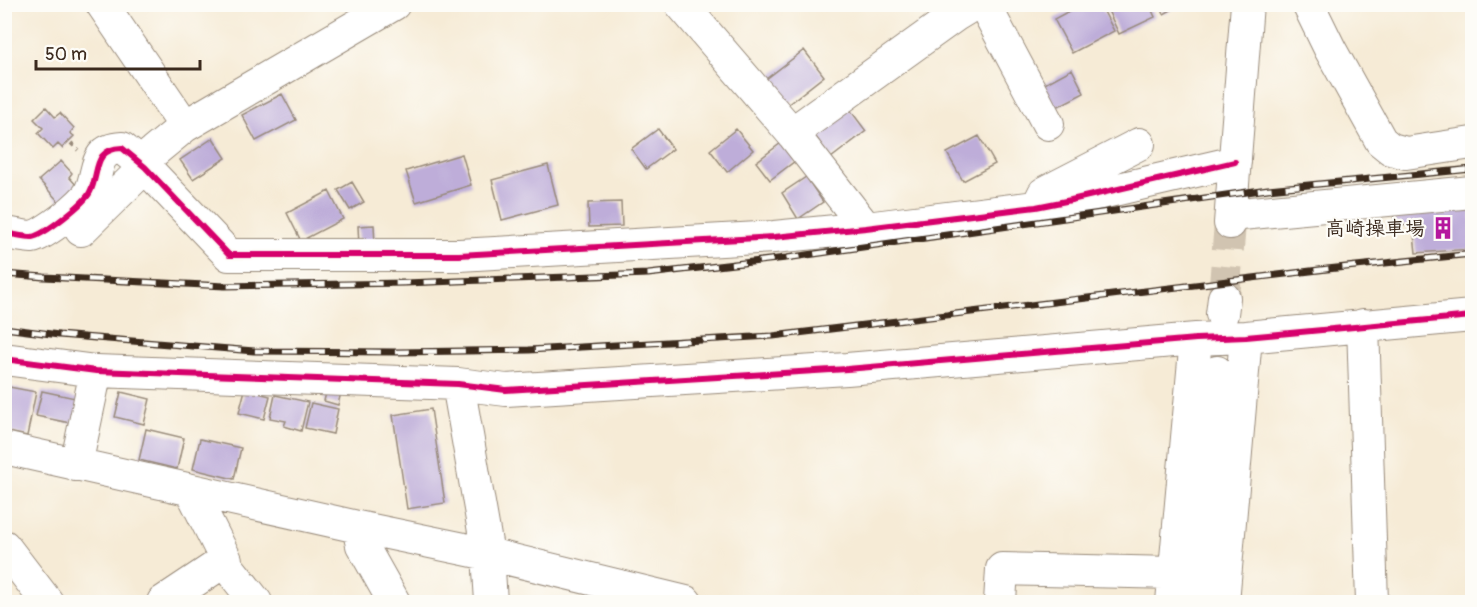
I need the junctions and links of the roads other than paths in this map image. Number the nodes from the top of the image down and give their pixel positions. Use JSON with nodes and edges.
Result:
{"nodes":[{"id":1,"x":102,"y":4,"type":"edge"},
{"id":2,"x":394,"y":4,"type":"edge"},
{"id":3,"x":681,"y":4,"type":"edge"},
{"id":4,"x":974,"y":4,"type":"edge"},
{"id":5,"x":984,"y":4,"type":"edge"},
{"id":6,"x":1247,"y":4,"type":"edge"},
{"id":7,"x":1308,"y":4,"type":"edge"},
{"id":8,"x":1048,"y":124,"type":"dead end"},
{"id":9,"x":185,"y":126,"type":"junction"},
{"id":10,"x":792,"y":133,"type":"junction"},
{"id":11,"x":1473,"y":143,"type":"edge"},
{"id":12,"x":1139,"y":144,"type":"dead end"},
{"id":13,"x":1235,"y":162,"type":"junction"},
{"id":14,"x":145,"y":167,"type":"junction"},
{"id":15,"x":1473,"y":192,"type":"edge"},
{"id":16,"x":1036,"y":207,"type":"junction"},
{"id":17,"x":866,"y":228,"type":"junction"},
{"id":18,"x":4,"y":233,"type":"edge"},
{"id":19,"x":4,"y":244,"type":"edge"},
{"id":20,"x":1473,"y":316,"type":"edge"},
{"id":21,"x":1363,"y":326,"type":"junction"},
{"id":22,"x":1246,"y":337,"type":"junction"},
{"id":23,"x":1196,"y":339,"type":"junction"},
{"id":24,"x":4,"y":359,"type":"edge"},
{"id":25,"x":96,"y":371,"type":"junction"},
{"id":26,"x":1217,"y":372,"type":"dead end"},
{"id":27,"x":458,"y":384,"type":"junction"},
{"id":28,"x":4,"y":448,"type":"edge"},
{"id":29,"x":76,"y":465,"type":"junction"},
{"id":30,"x":191,"y":490,"type":"junction"},
{"id":31,"x":358,"y":527,"type":"junction"},
{"id":32,"x":4,"y":546,"type":"edge"},
{"id":33,"x":488,"y":554,"type":"junction"},
{"id":34,"x":224,"y":562,"type":"junction"},
{"id":35,"x":1173,"y":588,"type":"edge"},
{"id":36,"x":390,"y":601,"type":"edge"},
{"id":37,"x":669,"y":601,"type":"edge"},
{"id":38,"x":47,"y":603,"type":"edge"},
{"id":39,"x":163,"y":603,"type":"edge"},
{"id":40,"x":256,"y":603,"type":"edge"},
{"id":41,"x":491,"y":603,"type":"edge"},
{"id":42,"x":1000,"y":603,"type":"edge"},
{"id":43,"x":1201,"y":603,"type":"edge"},
{"id":44,"x":1223,"y":603,"type":"edge"},
{"id":45,"x":1372,"y":603,"type":"edge"}],
"edges":[{"from":1,"to":9,"type":"street"},
{"from":2,"to":9,"type":"street"},
{"from":3,"to":10,"type":"street"},
{"from":4,"to":10,"type":"street"},
{"from":5,"to":8,"type":"street"},
{"from":6,"to":13,"type":"street"},
{"from":7,"to":11,"type":"street"},
{"from":9,"to":14,"type":"street"},
{"from":10,"to":17,"type":"street"},
{"from":12,"to":16,"type":"street"},
{"from":13,"to":15,"type":"street"},
{"from":13,"to":16,"type":"street"},
{"from":14,"to":17,"type":"street"},
{"from":14,"to":18,"type":"street"},
{"from":14,"to":19,"type":"street"},
{"from":16,"to":17,"type":"street"},
{"from":20,"to":21,"type":"street"},
{"from":21,"to":22,"type":"street"},
{"from":21,"to":45,"type":"street"},
{"from":22,"to":23,"type":"street"},
{"from":22,"to":44,"type":"street"},
{"from":23,"to":27,"type":"street"},
{"from":23,"to":35,"type":"street"},
{"from":24,"to":25,"type":"street"},
{"from":25,"to":27,"type":"street"},
{"from":25,"to":29,"type":"street"},
{"from":26,"to":43,"type":"street"},
{"from":27,"to":33,"type":"street"},
{"from":28,"to":29,"type":"street"},
{"from":29,"to":30,"type":"street"},
{"from":30,"to":31,"type":"street"},
{"from":30,"to":34,"type":"street"},
{"from":31,"to":33,"type":"street"},
{"from":31,"to":36,"type":"street"},
{"from":32,"to":38,"type":"street"},
{"from":33,"to":37,"type":"street"},
{"from":33,"to":41,"type":"street"},
{"from":34,"to":39,"type":"street"},
{"from":34,"to":40,"type":"street"},
{"from":35,"to":42,"type":"street"}]}
